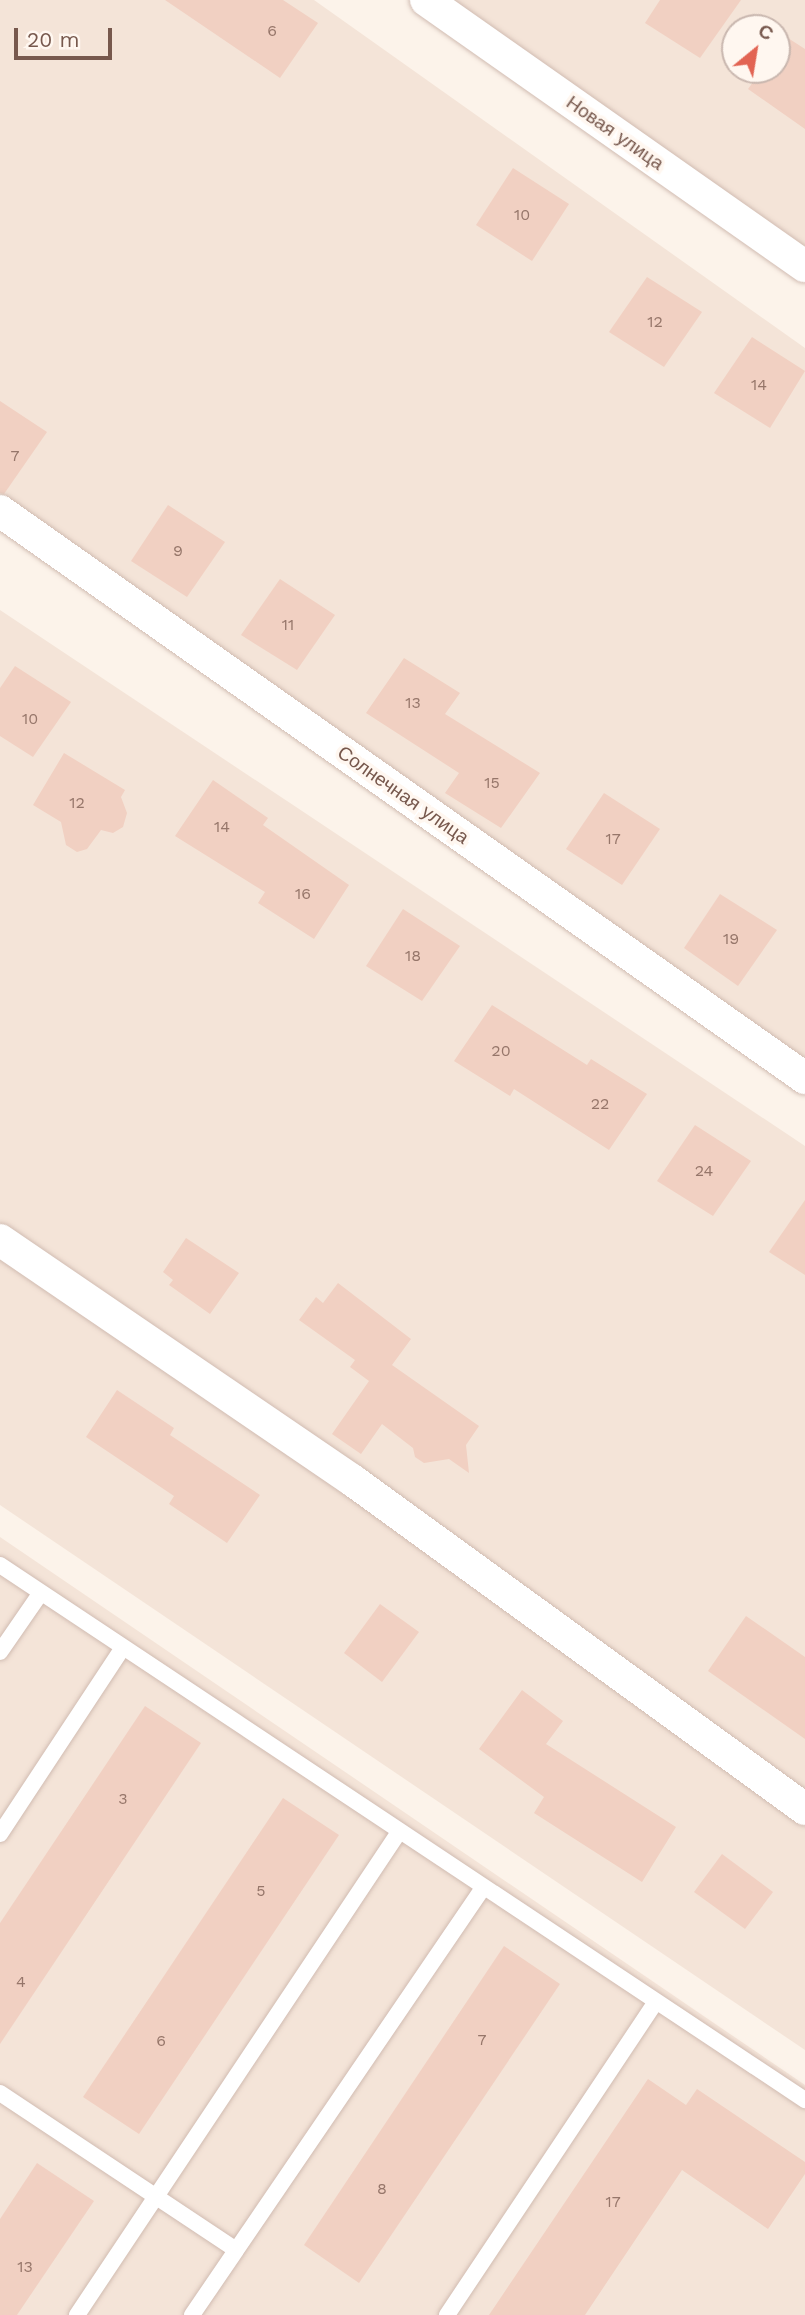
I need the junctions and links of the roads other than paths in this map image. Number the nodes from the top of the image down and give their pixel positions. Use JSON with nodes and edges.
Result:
{"nodes":[{"id":1,"x":426,"y":0,"type":"edge"},
{"id":2,"x":805,"y":266,"type":"edge"},
{"id":3,"x":0,"y":511,"type":"edge"},
{"id":4,"x":805,"y":1078,"type":"edge"},
{"id":5,"x":0,"y":1240,"type":"edge"},
{"id":6,"x":0,"y":1565,"type":"edge"},
{"id":7,"x":40,"y":1594,"type":"junction"},
{"id":8,"x":122,"y":1648,"type":"junction"},
{"id":9,"x":0,"y":1652,"type":"edge"},
{"id":10,"x":805,"y":1809,"type":"edge"},
{"id":11,"x":399,"y":1832,"type":"junction"},
{"id":12,"x":0,"y":1834,"type":"edge"},
{"id":13,"x":483,"y":1888,"type":"junction"},
{"id":14,"x":656,"y":2002,"type":"junction"},
{"id":15,"x":0,"y":2093,"type":"edge"},
{"id":16,"x":805,"y":2100,"type":"edge"},
{"id":17,"x":157,"y":2196,"type":"junction"},
{"id":18,"x":236,"y":2250,"type":"junction"},
{"id":19,"x":77,"y":2315,"type":"edge"},
{"id":20,"x":192,"y":2315,"type":"edge"},
{"id":21,"x":447,"y":2315,"type":"edge"}],
"edges":[{"from":1,"to":2,"type":"street","name":"Новая улица"},
{"from":3,"to":4,"type":"street","name":"Солнечная улица"},
{"from":5,"to":10,"type":"street"},
{"from":6,"to":7,"type":"lane"},
{"from":7,"to":8,"type":"lane"},
{"from":7,"to":9,"type":"lane"},
{"from":8,"to":11,"type":"lane"},
{"from":8,"to":12,"type":"lane"},
{"from":11,"to":13,"type":"lane"},
{"from":11,"to":17,"type":"lane"},
{"from":13,"to":14,"type":"lane"},
{"from":13,"to":18,"type":"lane"},
{"from":14,"to":16,"type":"lane"},
{"from":14,"to":21,"type":"lane"},
{"from":15,"to":17,"type":"lane"},
{"from":17,"to":18,"type":"lane"},
{"from":17,"to":19,"type":"lane"},
{"from":18,"to":20,"type":"lane"}]}
